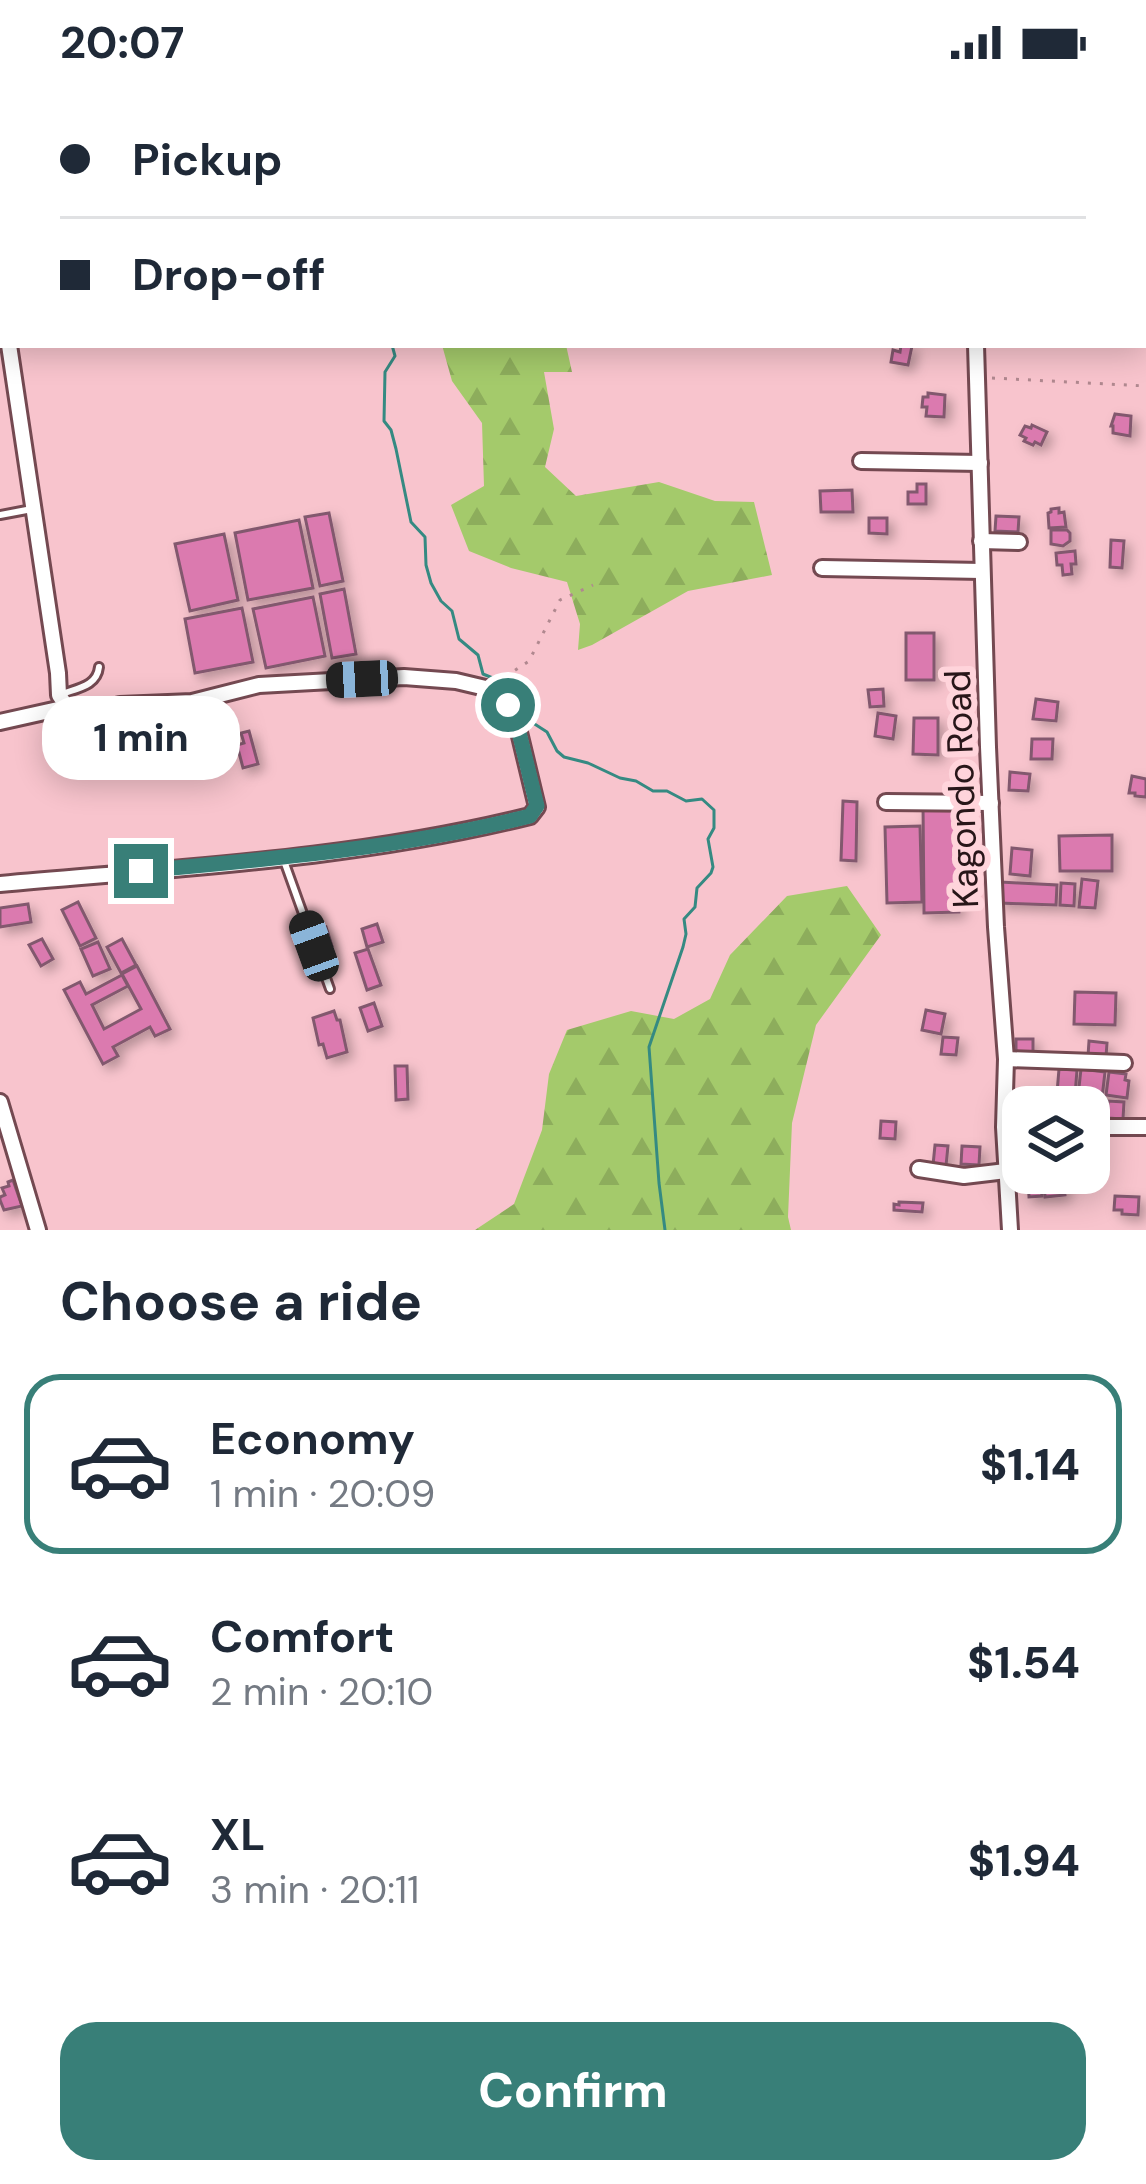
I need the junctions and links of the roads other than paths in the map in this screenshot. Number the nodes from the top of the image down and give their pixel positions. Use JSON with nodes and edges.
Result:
{"nodes":[{"id":1,"x":8,"y":348,"type":"edge"},
{"id":2,"x":976,"y":348,"type":"edge"},
{"id":3,"x":861,"y":461,"type":"dead end"},
{"id":4,"x":980,"y":463,"type":"junction"},
{"id":5,"x":33,"y":509,"type":"junction"},
{"id":6,"x":0,"y":515,"type":"edge"},
{"id":7,"x":981,"y":541,"type":"junction"},
{"id":8,"x":1019,"y":542,"type":"dead end"},
{"id":9,"x":822,"y":568,"type":"dead end"},
{"id":10,"x":982,"y":571,"type":"junction"},
{"id":11,"x":99,"y":667,"type":"dead end"},
{"id":12,"x":63,"y":701,"type":"junction"},
{"id":13,"x":0,"y":722,"type":"edge"},
{"id":14,"x":886,"y":802,"type":"dead end"},
{"id":15,"x":991,"y":803,"type":"junction"},
{"id":16,"x":283,"y":858,"type":"junction"},
{"id":17,"x":0,"y":884,"type":"edge"},
{"id":18,"x":330,"y":989,"type":"dead end"},
{"id":19,"x":1006,"y":1059,"type":"junction"},
{"id":20,"x":1124,"y":1063,"type":"dead end"},
{"id":21,"x":1005,"y":1086,"type":"edge"},
{"id":22,"x":0,"y":1102,"type":"edge"},
{"id":23,"x":1110,"y":1127,"type":"edge"},
{"id":24,"x":1146,"y":1127,"type":"edge"},
{"id":25,"x":919,"y":1169,"type":"dead end"},
{"id":26,"x":1002,"y":1171,"type":"edge"},
{"id":27,"x":1008,"y":1194,"type":"edge"},
{"id":28,"x":38,"y":1230,"type":"edge"},
{"id":29,"x":1010,"y":1230,"type":"edge"}],
"edges":[{"from":1,"to":5,"type":"street"},
{"from":2,"to":4,"type":"street","name":"Kagondo Road"},
{"from":3,"to":4,"type":"street"},
{"from":4,"to":7,"type":"street","name":"Kagondo Road"},
{"from":5,"to":6,"type":"lane"},
{"from":5,"to":12,"type":"street"},
{"from":7,"to":8,"type":"street"},
{"from":7,"to":10,"type":"street","name":"Kagondo Road"},
{"from":9,"to":10,"type":"street"},
{"from":10,"to":15,"type":"street","name":"Kagondo Road"},
{"from":11,"to":12,"type":"lane"},
{"from":12,"to":13,"type":"street"},
{"from":12,"to":16,"type":"street"},
{"from":14,"to":15,"type":"street"},
{"from":15,"to":19,"type":"street","name":"Kagondo Road"},
{"from":16,"to":17,"type":"street"},
{"from":16,"to":18,"type":"lane"},
{"from":19,"to":20,"type":"street"},
{"from":19,"to":21,"type":"street","name":"Kagondo Road"},
{"from":22,"to":28,"type":"street"},
{"from":23,"to":24,"type":"street"},
{"from":25,"to":26,"type":"street"},
{"from":27,"to":29,"type":"street","name":"Kagondo Road"}]}
